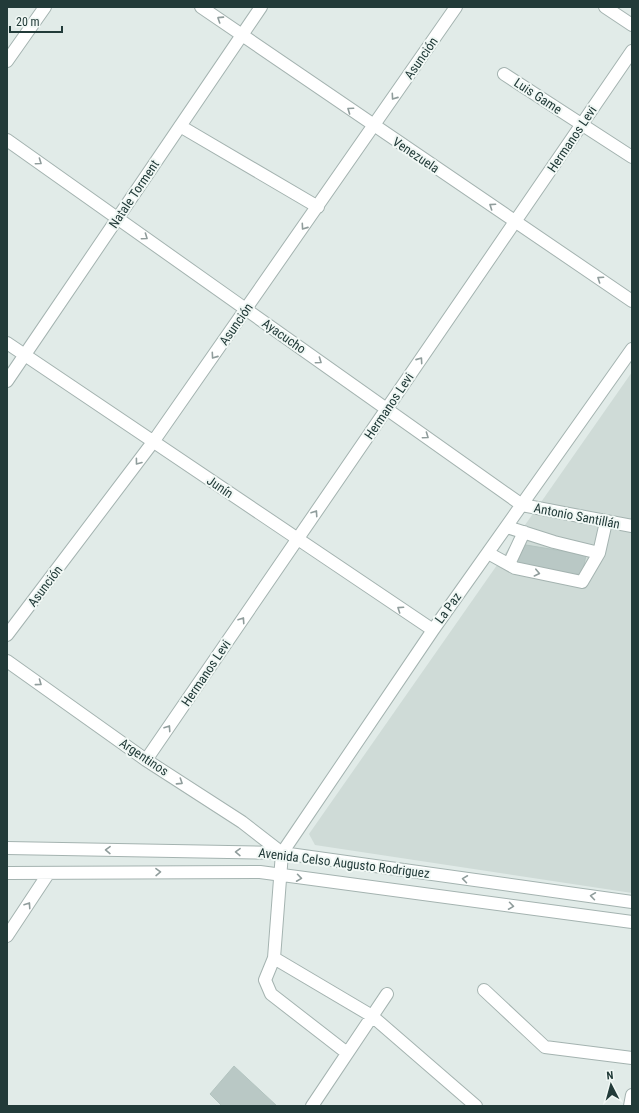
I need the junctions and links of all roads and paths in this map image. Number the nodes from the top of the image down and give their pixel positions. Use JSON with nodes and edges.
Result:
{"nodes":[{"id":1,"x":45,"y":7,"type":"edge"},
{"id":2,"x":201,"y":7,"type":"edge"},
{"id":3,"x":262,"y":7,"type":"edge"},
{"id":4,"x":456,"y":7,"type":"edge"},
{"id":5,"x":606,"y":7,"type":"edge"},
{"id":6,"x":632,"y":25,"type":"edge"},
{"id":7,"x":243,"y":34,"type":"junction"},
{"id":8,"x":632,"y":52,"type":"edge"},
{"id":9,"x":7,"y":61,"type":"edge"},
{"id":10,"x":504,"y":74,"type":"dead end"},
{"id":11,"x":582,"y":124,"type":"junction"},
{"id":12,"x":180,"y":126,"type":"junction"},
{"id":13,"x":374,"y":126,"type":"junction"},
{"id":14,"x":7,"y":140,"type":"edge"},
{"id":15,"x":632,"y":157,"type":"edge"},
{"id":16,"x":318,"y":207,"type":"junction"},
{"id":17,"x":118,"y":218,"type":"junction"},
{"id":18,"x":515,"y":222,"type":"junction"},
{"id":19,"x":632,"y":301,"type":"edge"},
{"id":20,"x":247,"y":310,"type":"junction"},
{"id":21,"x":7,"y":342,"type":"edge"},
{"id":22,"x":632,"y":349,"type":"edge"},
{"id":23,"x":25,"y":355,"type":"junction"},
{"id":24,"x":7,"y":382,"type":"edge"},
{"id":25,"x":387,"y":409,"type":"junction"},
{"id":26,"x":153,"y":442,"type":"junction"},
{"id":27,"x":522,"y":505,"type":"junction"},
{"id":28,"x":606,"y":522,"type":"junction"},
{"id":29,"x":632,"y":526,"type":"edge"},
{"id":30,"x":507,"y":527,"type":"junction"},
{"id":31,"x":524,"y":532,"type":"junction"},
{"id":32,"x":297,"y":539,"type":"junction"},
{"id":33,"x":488,"y":553,"type":"junction"},
{"id":34,"x":599,"y":553,"type":"junction"},
{"id":35,"x":509,"y":564,"type":"junction"},
{"id":36,"x":432,"y":630,"type":"junction"},
{"id":37,"x":7,"y":635,"type":"edge"},
{"id":38,"x":7,"y":661,"type":"edge"},
{"id":39,"x":146,"y":760,"type":"junction"},
{"id":40,"x":7,"y":848,"type":"edge"},
{"id":41,"x":282,"y":853,"type":"junction"},
{"id":42,"x":7,"y":873,"type":"edge"},
{"id":43,"x":48,"y":874,"type":"junction"},
{"id":44,"x":280,"y":875,"type":"junction"},
{"id":45,"x":632,"y":902,"type":"edge"},
{"id":46,"x":632,"y":922,"type":"edge"},
{"id":47,"x":7,"y":936,"type":"edge"},
{"id":48,"x":274,"y":958,"type":"junction"},
{"id":49,"x":484,"y":990,"type":"dead end"},
{"id":50,"x":387,"y":994,"type":"dead end"},
{"id":51,"x":372,"y":1016,"type":"junction"},
{"id":52,"x":347,"y":1053,"type":"junction"},
{"id":53,"x":632,"y":1058,"type":"edge"},
{"id":54,"x":632,"y":1095,"type":"edge"},
{"id":55,"x":312,"y":1106,"type":"edge"},
{"id":56,"x":476,"y":1106,"type":"edge"},
{"id":57,"x":630,"y":1106,"type":"edge"}],
"edges":[{"from":1,"to":9,"type":"street"},
{"from":7,"to":2,"type":"street","name":"Venezuela","one_way":true},
{"from":3,"to":7,"type":"street","name":"Natale Torment"},
{"from":4,"to":13,"type":"street","name":"Asunción","one_way":true},
{"from":5,"to":6,"type":"street"},
{"from":7,"to":12,"type":"street","name":"Natale Torment"},
{"from":13,"to":7,"type":"street","name":"Venezuela","one_way":true},
{"from":8,"to":11,"type":"street","name":"Hermanos Levi"},
{"from":10,"to":11,"type":"street","name":"Luis Game"},
{"from":11,"to":15,"type":"street","name":"Luis Game"},
{"from":11,"to":18,"type":"street","name":"Hermanos Levi"},
{"from":12,"to":16,"type":"street"},
{"from":12,"to":17,"type":"street","name":"Natale Torment"},
{"from":13,"to":16,"type":"street","name":"Asunción"},
{"from":18,"to":13,"type":"street","name":"Venezuela","one_way":true},
{"from":14,"to":17,"type":"street","name":"Ayacucho","one_way":true},
{"from":16,"to":20,"type":"street","name":"Asunción","one_way":true},
{"from":17,"to":20,"type":"street","name":"Ayacucho","one_way":true},
{"from":17,"to":23,"type":"street","name":"Natale Torment"},
{"from":19,"to":18,"type":"street","name":"Venezuela","one_way":true},
{"from":25,"to":18,"type":"street","name":"Hermanos Levi","one_way":true},
{"from":20,"to":25,"type":"street","name":"Ayacucho","one_way":true},
{"from":20,"to":26,"type":"street","name":"Asunción","one_way":true},
{"from":21,"to":23,"type":"street","name":"Junín"},
{"from":22,"to":27,"type":"street","name":"La Paz"},
{"from":23,"to":24,"type":"street","name":"Natale Torment"},
{"from":23,"to":26,"type":"street","name":"Junín"},
{"from":25,"to":27,"type":"street","name":"Ayacucho","one_way":true},
{"from":32,"to":25,"type":"street","name":"Hermanos Levi","one_way":true},
{"from":26,"to":32,"type":"street","name":"Junín"},
{"from":26,"to":37,"type":"street","name":"Asunción","one_way":true},
{"from":27,"to":28,"type":"street","name":"Antonio Santillán"},
{"from":27,"to":30,"type":"street","name":"La Paz"},
{"from":28,"to":29,"type":"street","name":"Antonio Santillán"},
{"from":28,"to":34,"type":"street"},
{"from":30,"to":31,"type":"street"},
{"from":30,"to":33,"type":"street","name":"La Paz"},
{"from":31,"to":34,"type":"street"},
{"from":31,"to":35,"type":"street"},
{"from":36,"to":32,"type":"street","name":"Junín","one_way":true},
{"from":39,"to":32,"type":"street","name":"Hermanos Levi","one_way":true},
{"from":33,"to":35,"type":"street"},
{"from":33,"to":36,"type":"street","name":"La Paz"},
{"from":35,"to":34,"type":"street","one_way":true},
{"from":36,"to":41,"type":"street","name":"La Paz"},
{"from":38,"to":39,"type":"street","name":"Argentinos","one_way":true},
{"from":39,"to":41,"type":"street","name":"Argentinos","one_way":true},
{"from":41,"to":40,"type":"street","name":"Avenida Celso Augusto Rodriguez","one_way":true},
{"from":41,"to":44,"type":"street","name":"La Paz"},
{"from":45,"to":41,"type":"street","name":"Avenida Celso Augusto Rodriguez","one_way":true},
{"from":42,"to":43,"type":"street","name":"Avenida Celso Augusto Rodriguez"},
{"from":43,"to":44,"type":"street","name":"Avenida Celso Augusto Rodriguez","one_way":true},
{"from":47,"to":43,"type":"street","one_way":true},
{"from":44,"to":46,"type":"street","name":"Avenida Celso Augusto Rodriguez","one_way":true},
{"from":44,"to":48,"type":"street","name":"La Paz"},
{"from":48,"to":51,"type":"street"},
{"from":48,"to":52,"type":"street","name":"La Paz"},
{"from":49,"to":53,"type":"street"},
{"from":50,"to":51,"type":"street"},
{"from":51,"to":52,"type":"street"},
{"from":51,"to":56,"type":"street"},
{"from":52,"to":55,"type":"street"},
{"from":54,"to":57,"type":"street"}]}
